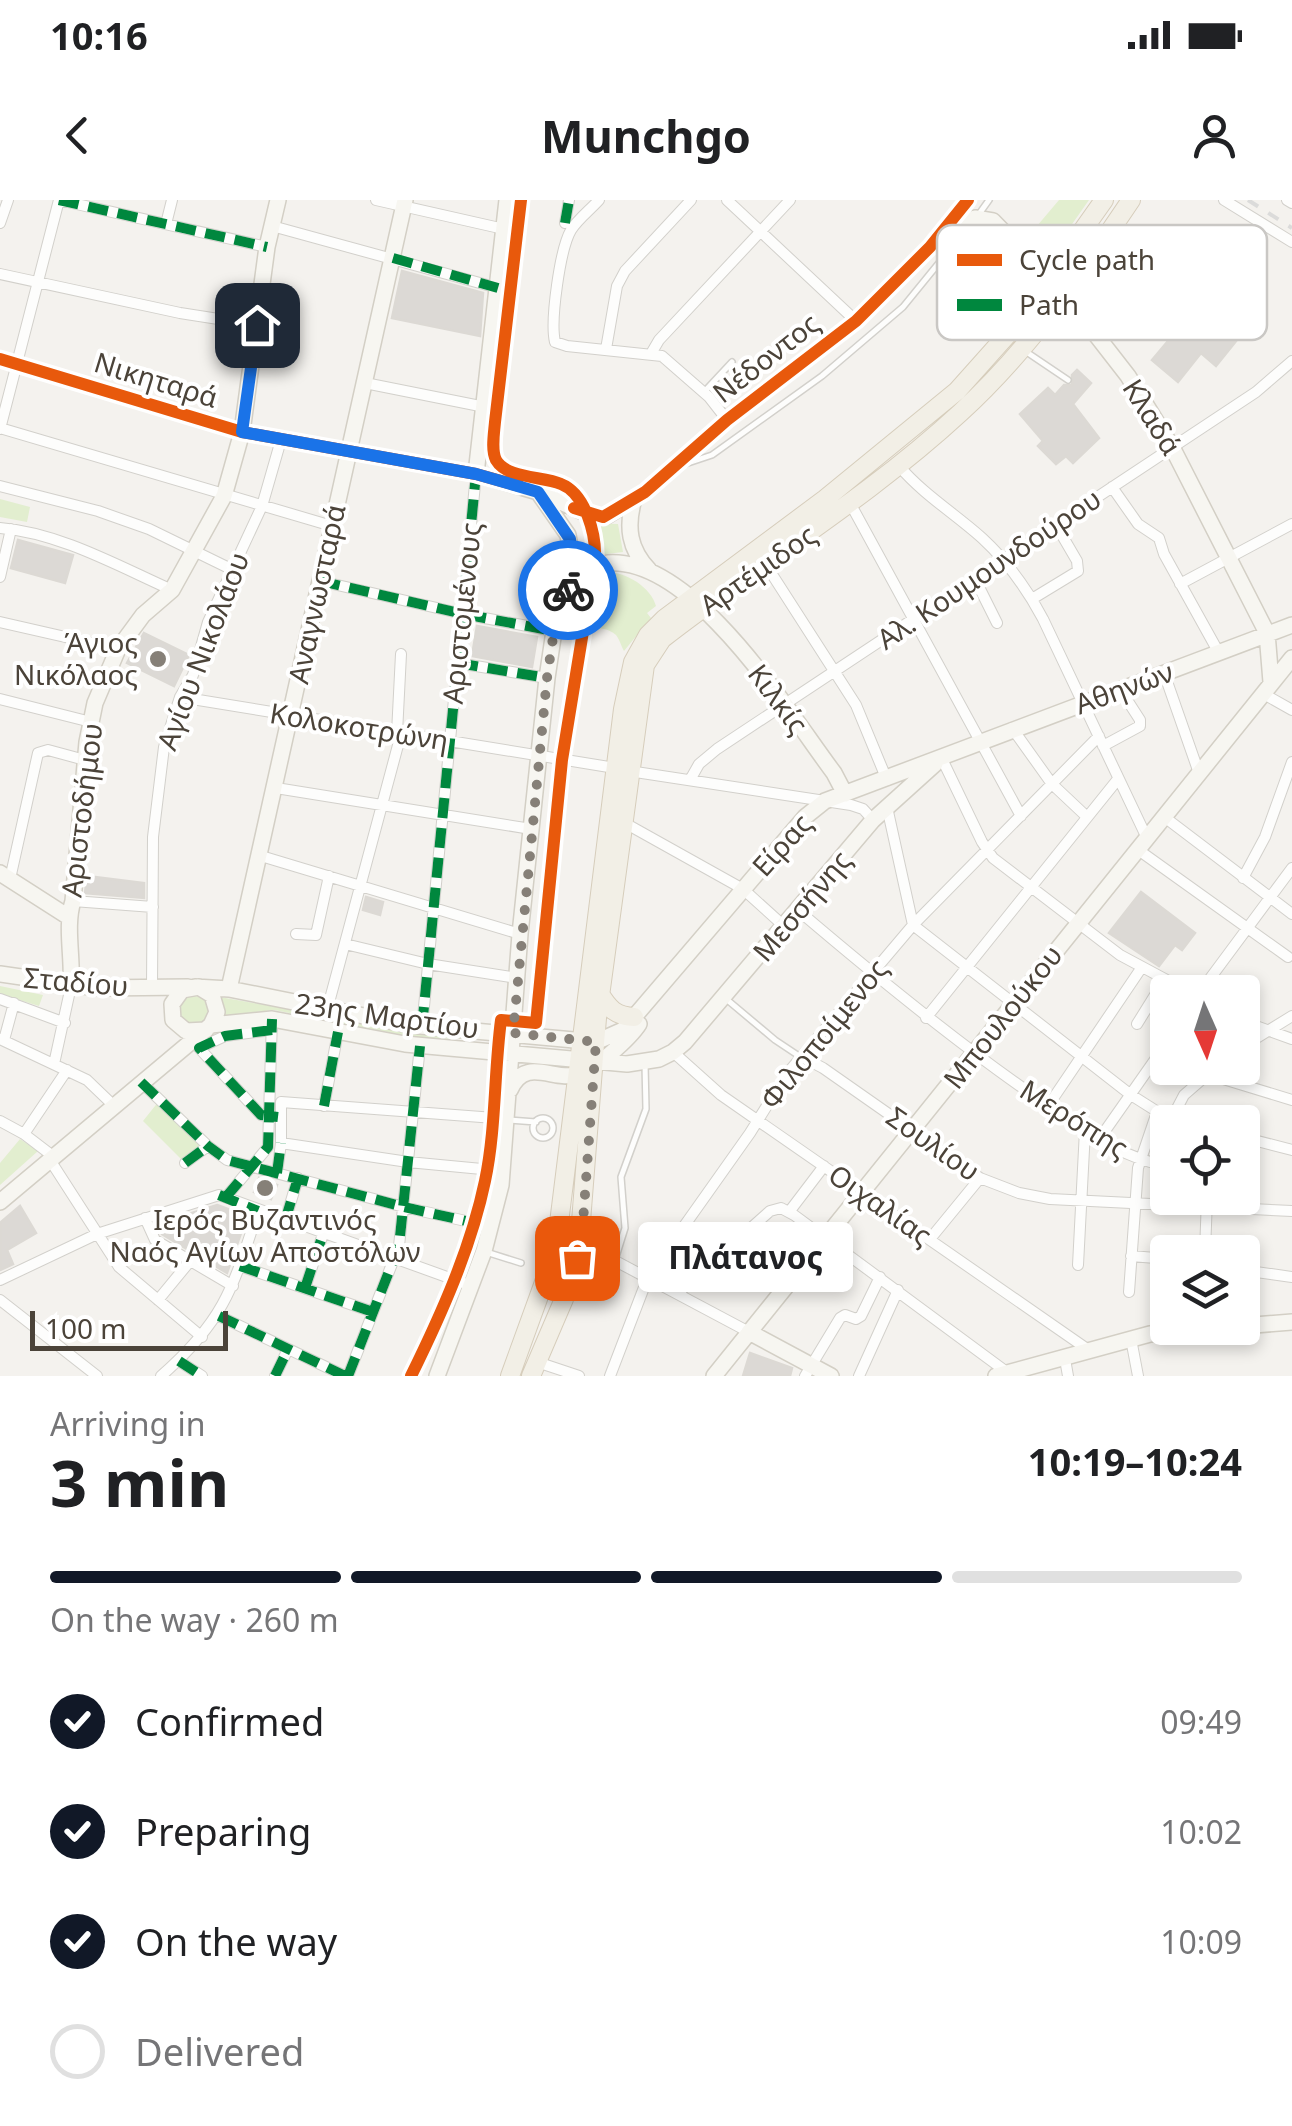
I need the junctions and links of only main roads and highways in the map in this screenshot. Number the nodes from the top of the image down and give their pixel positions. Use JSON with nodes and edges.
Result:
{"nodes":[{"id":1,"x":1104,"y":200,"type":"edge"},
{"id":2,"x":1131,"y":200,"type":"edge"},
{"id":3,"x":1086,"y":225,"type":"edge"},
{"id":4,"x":1114,"y":225,"type":"edge"},
{"id":5,"x":1003,"y":340,"type":"edge"},
{"id":6,"x":1029,"y":340,"type":"edge"},
{"id":7,"x":699,"y":603,"type":"junction"},
{"id":8,"x":622,"y":769,"type":"junction"},
{"id":9,"x":600,"y":994,"type":"junction"},
{"id":10,"x":636,"y":1022,"type":"road end"},
{"id":11,"x":588,"y":1041,"type":"junction"},
{"id":12,"x":577,"y":1064,"type":"junction"},
{"id":13,"x":534,"y":1369,"type":"edge"},
{"id":14,"x":510,"y":1376,"type":"edge"}],
"edges":[{"from":1,"to":3,"type":"main road","name":"Αρτέμιδος"},
{"from":2,"to":4,"type":"main road","name":"Αρτέμιδος"},
{"from":5,"to":7,"type":"main road","name":"Αρτέμιδος"},
{"from":6,"to":7,"type":"main road","name":"Αρτέμιδος"},
{"from":7,"to":8,"type":"main road","name":"Αρτέμιδος"},
{"from":8,"to":9,"type":"main road","name":"Αρτέμιδος"},
{"from":8,"to":11,"type":"main road","name":"Αρτέμιδος"},
{"from":9,"to":10,"type":"main road"},
{"from":9,"to":11,"type":"main road","name":"Αρτέμιδος"},
{"from":11,"to":12,"type":"main road","name":"Αρτέμιδος"},
{"from":12,"to":13,"type":"main road","name":"Αρτέμιδος"},
{"from":12,"to":14,"type":"main road","name":"Αρτέμιδος"}]}
